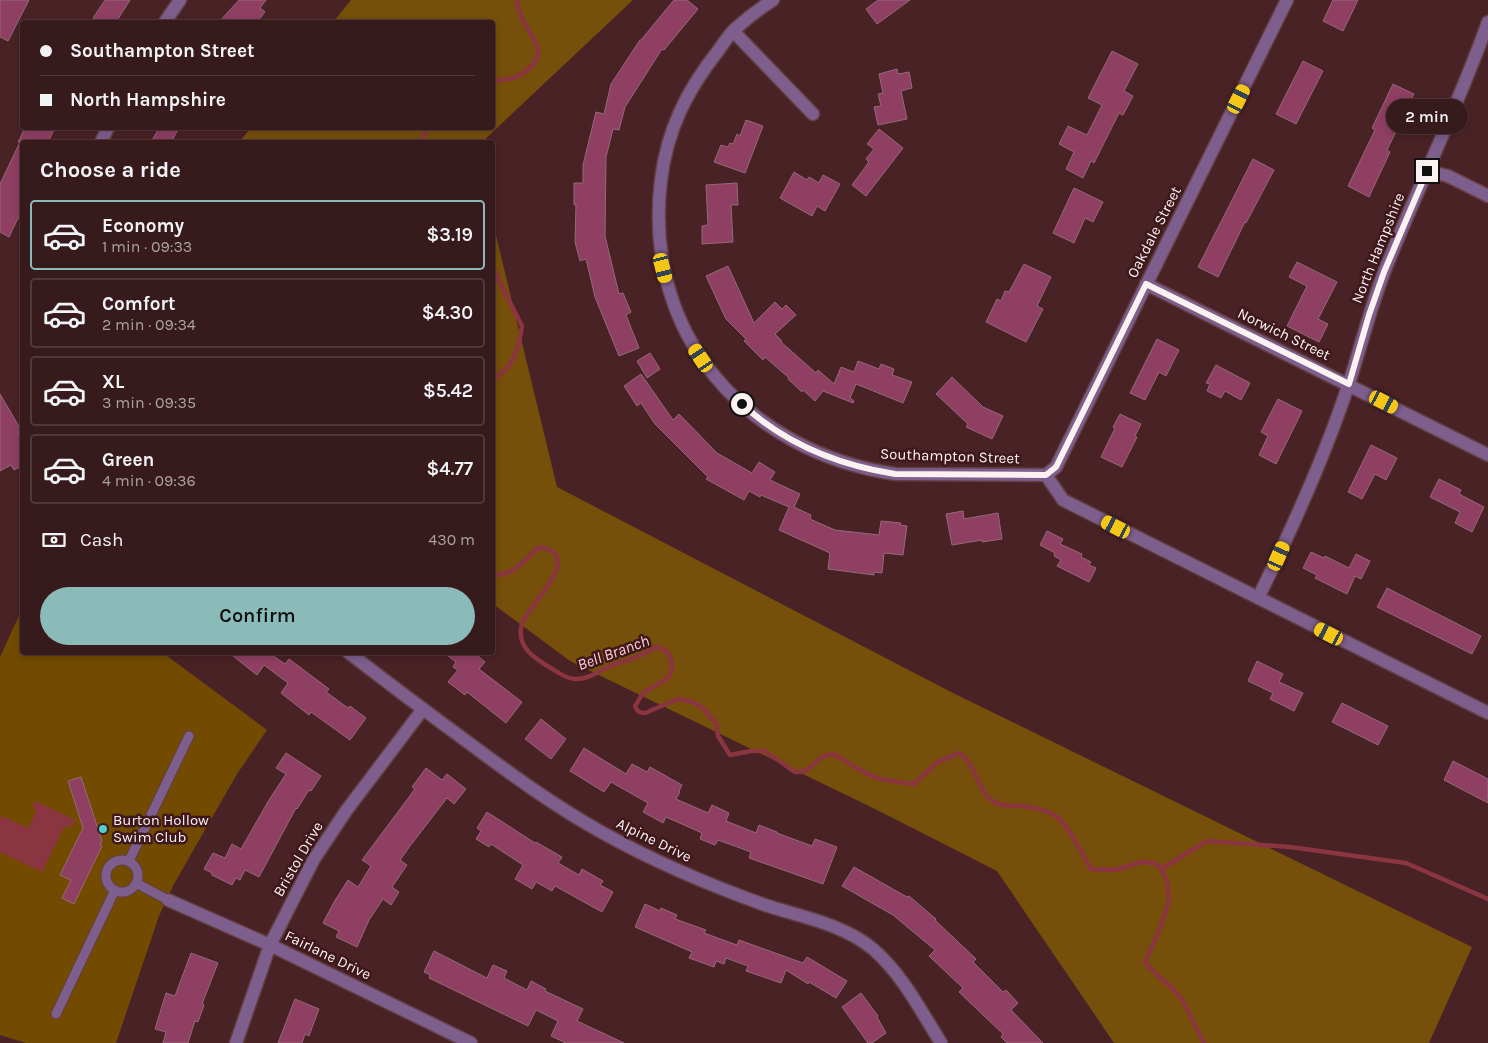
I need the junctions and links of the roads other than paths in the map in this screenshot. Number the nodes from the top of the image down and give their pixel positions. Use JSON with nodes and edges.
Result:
{"nodes":[{"id":1,"x":180,"y":0,"type":"edge"},
{"id":2,"x":773,"y":0,"type":"edge"},
{"id":3,"x":1288,"y":0,"type":"edge"},
{"id":4,"x":166,"y":20,"type":"edge"},
{"id":5,"x":1488,"y":22,"type":"edge"},
{"id":6,"x":733,"y":31,"type":"junction"},
{"id":7,"x":813,"y":114,"type":"dead end"},
{"id":8,"x":1427,"y":171,"type":"junction"},
{"id":9,"x":1488,"y":196,"type":"edge"},
{"id":10,"x":1146,"y":284,"type":"junction"},
{"id":11,"x":1349,"y":384,"type":"junction"},
{"id":12,"x":1488,"y":455,"type":"edge"},
{"id":13,"x":1046,"y":475,"type":"junction"},
{"id":14,"x":1258,"y":598,"type":"junction"},
{"id":15,"x":352,"y":655,"type":"edge"},
{"id":16,"x":423,"y":709,"type":"junction"},
{"id":17,"x":1488,"y":713,"type":"edge"},
{"id":18,"x":189,"y":736,"type":"dead end"},
{"id":19,"x":129,"y":861,"type":"junction"},
{"id":20,"x":136,"y":883,"type":"junction"},
{"id":21,"x":115,"y":890,"type":"junction"},
{"id":22,"x":168,"y":900,"type":"joint"},
{"id":23,"x":270,"y":945,"type":"junction"},
{"id":24,"x":56,"y":1014,"type":"dead end"},
{"id":25,"x":236,"y":1043,"type":"edge"},
{"id":26,"x":471,"y":1043,"type":"edge"},
{"id":27,"x":941,"y":1043,"type":"edge"}],
"edges":[{"from":1,"to":4,"type":"street"},
{"from":2,"to":6,"type":"street","name":"Southampton Street"},
{"from":3,"to":10,"type":"street","name":"Oakdale Street"},
{"from":5,"to":8,"type":"street","name":"North Hampshire"},
{"from":6,"to":7,"type":"street"},
{"from":6,"to":13,"type":"street","name":"Southampton Street"},
{"from":8,"to":9,"type":"street"},
{"from":8,"to":11,"type":"street","name":"North Hampshire"},
{"from":10,"to":11,"type":"street","name":"Norwich Street"},
{"from":10,"to":13,"type":"street","name":"Oakdale Street"},
{"from":11,"to":12,"type":"street","name":"Norwich Street"},
{"from":11,"to":14,"type":"street","name":"North Hampshire"},
{"from":13,"to":14,"type":"street"},
{"from":14,"to":17,"type":"street"},
{"from":15,"to":16,"type":"street","name":"Alpine Drive"},
{"from":16,"to":23,"type":"street","name":"Bristol Drive"},
{"from":16,"to":27,"type":"street","name":"Alpine Drive"},
{"from":18,"to":19,"type":"lane"},
{"from":19,"to":20,"type":"lane"},
{"from":19,"to":21,"type":"lane"},
{"from":20,"to":21,"type":"lane"},
{"from":20,"to":22,"type":"lane"},
{"from":21,"to":24,"type":"lane"},
{"from":22,"to":23,"type":"street","name":"Fairlane Drive"},
{"from":23,"to":25,"type":"street","name":"Bristol Drive"},
{"from":23,"to":26,"type":"street","name":"Fairlane Drive"}]}
